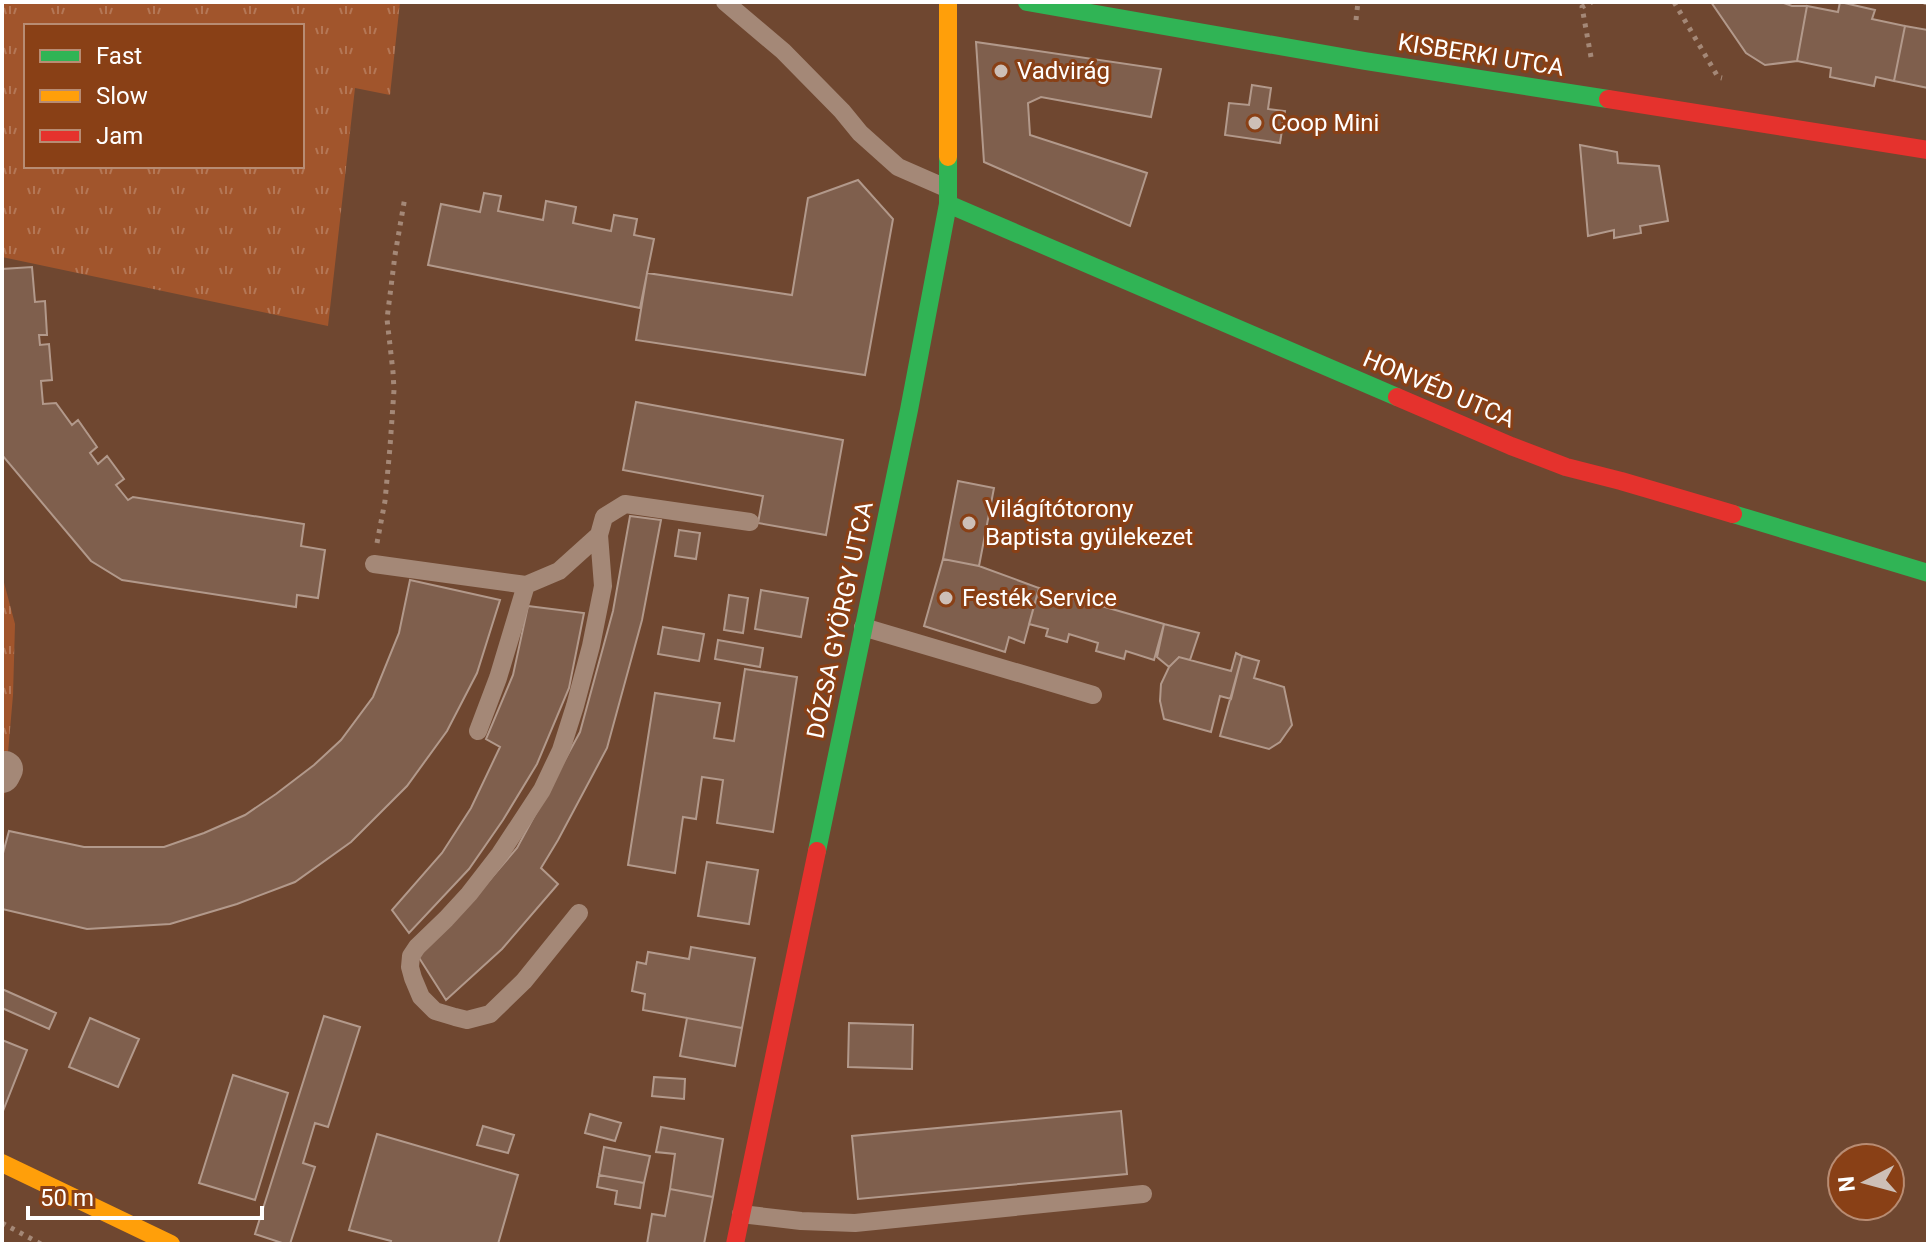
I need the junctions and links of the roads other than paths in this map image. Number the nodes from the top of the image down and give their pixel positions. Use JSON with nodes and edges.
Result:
{"nodes":[{"id":1,"x":725,"y":2,"type":"edge"},
{"id":2,"x":948,"y":2,"type":"edge"},
{"id":3,"x":1027,"y":2,"type":"edge"},
{"id":4,"x":1928,"y":150,"type":"edge"},
{"id":5,"x":948,"y":197,"type":"junction"},
{"id":6,"x":750,"y":522,"type":"dead end"},
{"id":7,"x":599,"y":535,"type":"junction"},
{"id":8,"x":374,"y":564,"type":"road end"},
{"id":9,"x":1928,"y":573,"type":"edge"},
{"id":10,"x":526,"y":585,"type":"junction"},
{"id":11,"x":863,"y":627,"type":"junction"},
{"id":12,"x":1093,"y":695,"type":"dead end"},
{"id":13,"x":478,"y":731,"type":"dead end"},
{"id":14,"x":579,"y":913,"type":"dead end"},
{"id":15,"x":2,"y":1163,"type":"edge"},
{"id":16,"x":1143,"y":1194,"type":"dead end"},
{"id":17,"x":741,"y":1214,"type":"junction"},
{"id":18,"x":171,"y":1244,"type":"edge"},
{"id":19,"x":735,"y":1244,"type":"edge"}],
"edges":[{"from":1,"to":5,"type":"lane"},
{"from":2,"to":5,"type":"street","name":"DÓZSA GYÖRGY UTCA"},
{"from":3,"to":4,"type":"street","name":"KISBERKI UTCA"},
{"from":5,"to":9,"type":"street","name":"HONVÉD UTCA"},
{"from":5,"to":11,"type":"street","name":"DÓZSA GYÖRGY UTCA"},
{"from":6,"to":7,"type":"lane"},
{"from":7,"to":10,"type":"lane"},
{"from":7,"to":14,"type":"lane"},
{"from":8,"to":10,"type":"lane"},
{"from":10,"to":13,"type":"lane"},
{"from":11,"to":12,"type":"lane"},
{"from":11,"to":17,"type":"street","name":"DÓZSA GYÖRGY UTCA"},
{"from":15,"to":18,"type":"street"},
{"from":16,"to":17,"type":"lane"},
{"from":17,"to":19,"type":"street","name":"DÓZSA GYÖRGY UTCA"}]}
